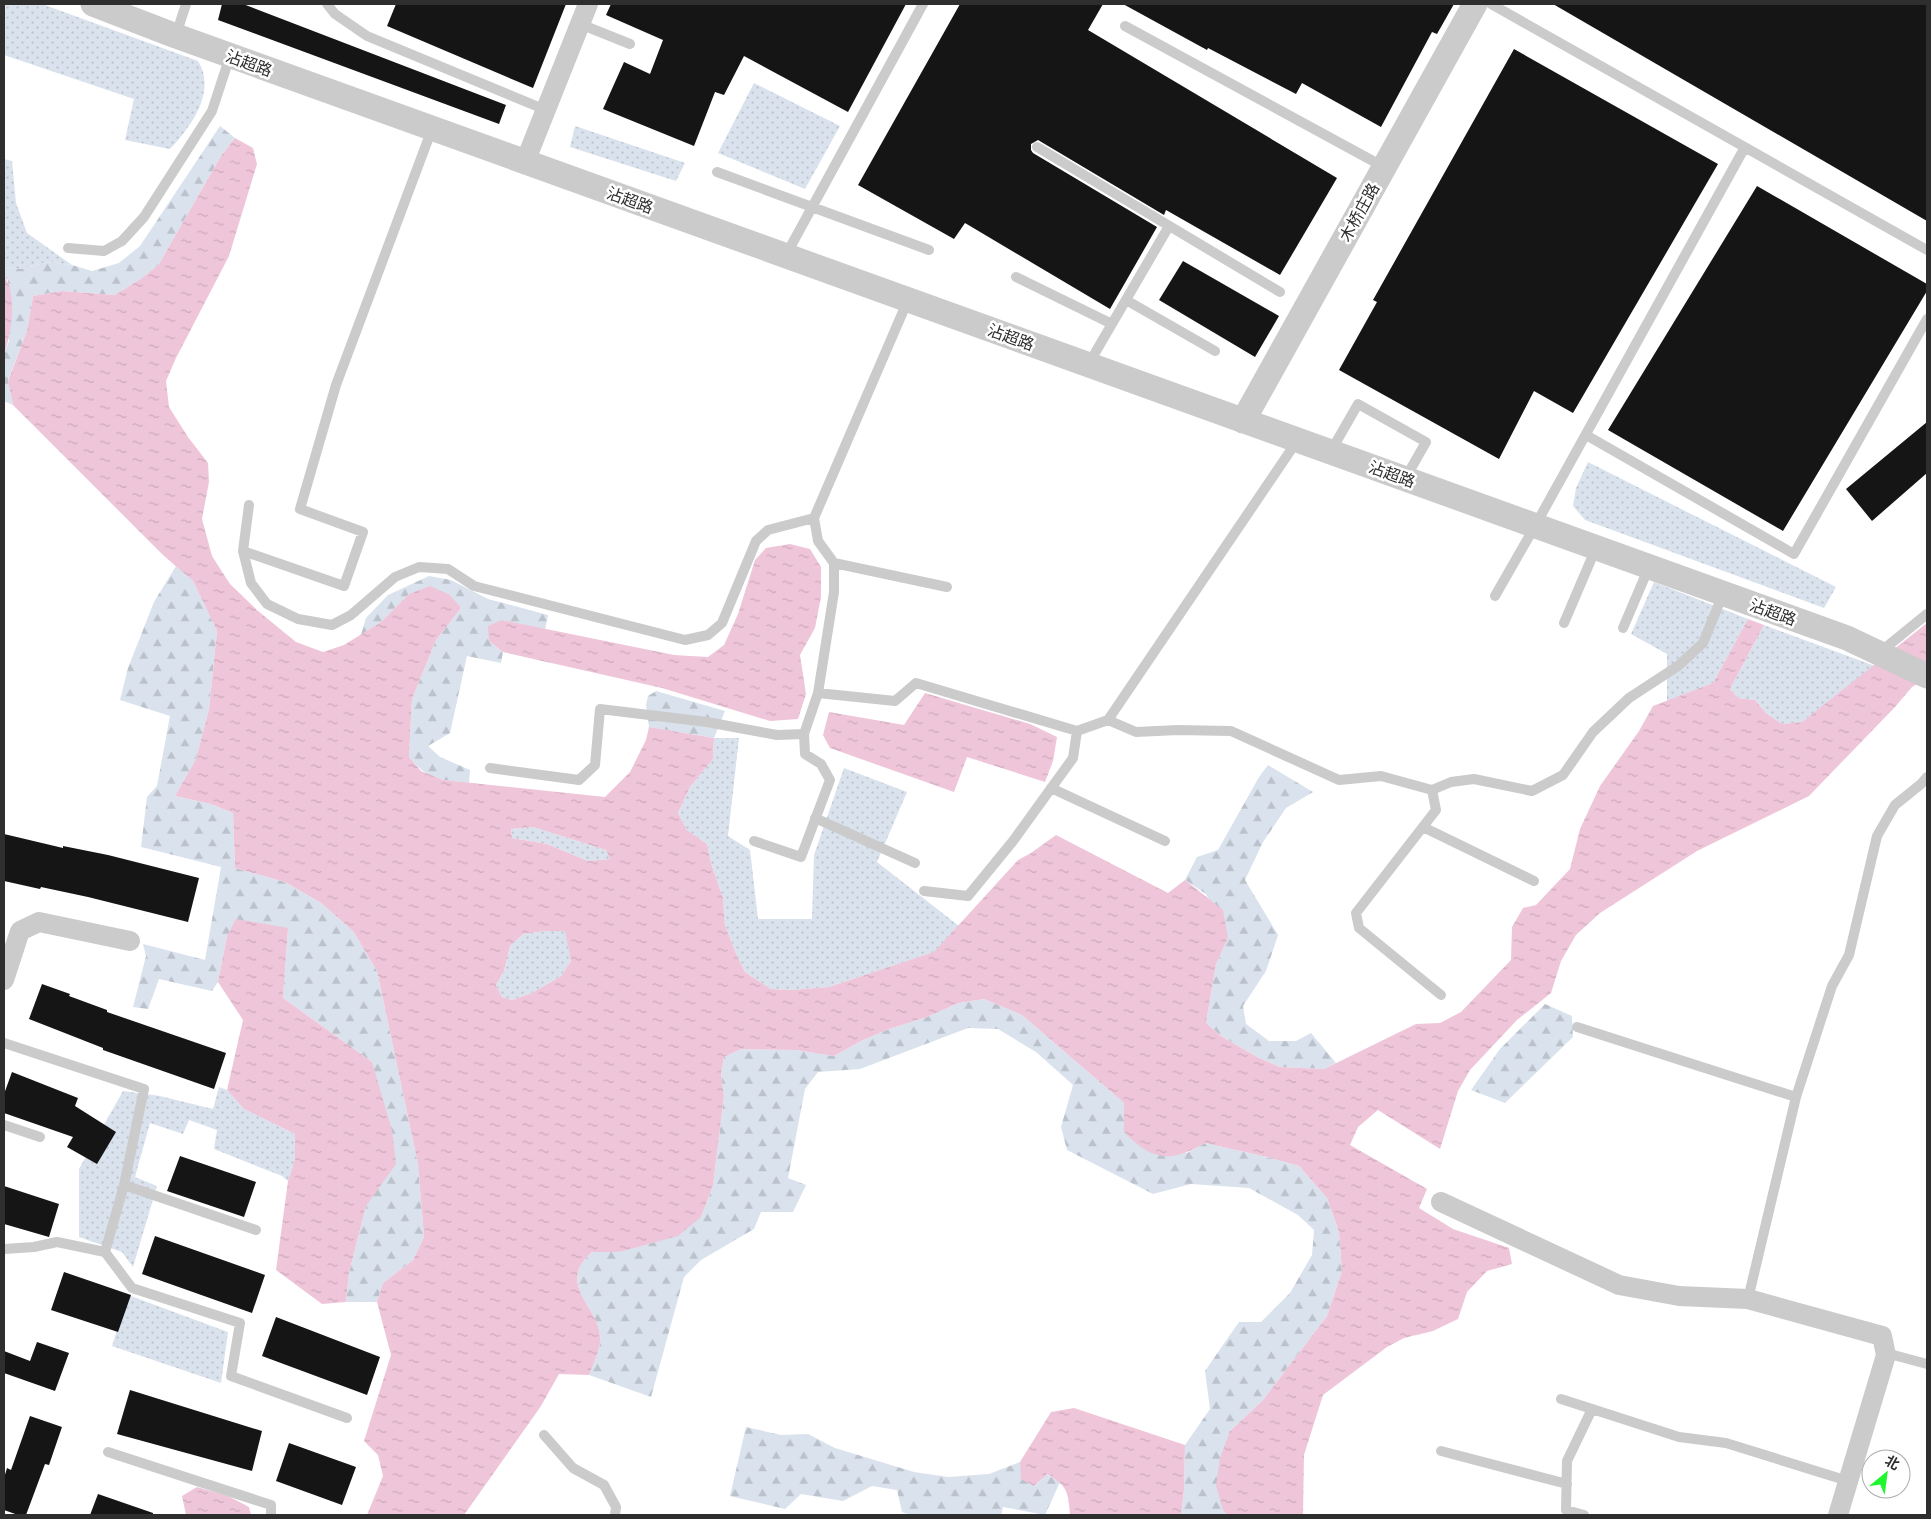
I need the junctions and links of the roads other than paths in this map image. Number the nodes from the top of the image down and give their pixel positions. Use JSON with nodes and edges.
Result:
{"nodes":[{"id":1,"x":92,"y":4,"type":"edge"},
{"id":2,"x":186,"y":4,"type":"edge"},
{"id":3,"x":327,"y":4,"type":"edge"},
{"id":4,"x":588,"y":4,"type":"edge"},
{"id":5,"x":923,"y":4,"type":"edge"},
{"id":6,"x":1475,"y":4,"type":"edge"},
{"id":7,"x":1491,"y":4,"type":"edge"},
{"id":8,"x":580,"y":24,"type":"junction"},
{"id":9,"x":1126,"y":26,"type":"dead end"},
{"id":10,"x":176,"y":36,"type":"junction"},
{"id":11,"x":630,"y":44,"type":"dead end"},
{"id":12,"x":230,"y":56,"type":"junction"},
{"id":13,"x":546,"y":110,"type":"junction"},
{"id":14,"x":433,"y":129,"type":"junction"},
{"id":15,"x":1037,"y":147,"type":"dead end"},
{"id":16,"x":1745,"y":147,"type":"junction"},
{"id":17,"x":525,"y":162,"type":"junction"},
{"id":18,"x":1384,"y":167,"type":"junction"},
{"id":19,"x":717,"y":172,"type":"dead end"},
{"id":20,"x":813,"y":207,"type":"junction"},
{"id":21,"x":1170,"y":226,"type":"junction"},
{"id":22,"x":68,"y":248,"type":"dead end"},
{"id":23,"x":929,"y":250,"type":"dead end"},
{"id":24,"x":1927,"y":250,"type":"edge"},
{"id":25,"x":786,"y":256,"type":"junction"},
{"id":26,"x":1016,"y":277,"type":"dead end"},
{"id":27,"x":1280,"y":292,"type":"dead end"},
{"id":28,"x":908,"y":300,"type":"junction"},
{"id":29,"x":1126,"y":300,"type":"junction"},
{"id":30,"x":1927,"y":319,"type":"edge"},
{"id":31,"x":1112,"y":324,"type":"junction"},
{"id":32,"x":1215,"y":351,"type":"dead end"},
{"id":33,"x":1088,"y":365,"type":"junction"},
{"id":34,"x":1243,"y":420,"type":"junction"},
{"id":35,"x":1586,"y":435,"type":"junction"},
{"id":36,"x":1298,"y":440,"type":"junction"},
{"id":37,"x":1330,"y":452,"type":"junction"},
{"id":38,"x":1404,"y":479,"type":"junction"},
{"id":39,"x":249,"y":505,"type":"dead end"},
{"id":40,"x":814,"y":518,"type":"junction"},
{"id":41,"x":1536,"y":526,"type":"junction"},
{"id":42,"x":1596,"y":548,"type":"junction"},
{"id":43,"x":243,"y":551,"type":"junction"},
{"id":44,"x":834,"y":563,"type":"junction"},
{"id":45,"x":1649,"y":567,"type":"junction"},
{"id":46,"x":947,"y":586,"type":"dead end"},
{"id":47,"x":1723,"y":594,"type":"junction"},
{"id":48,"x":1495,"y":596,"type":"dead end"},
{"id":49,"x":1927,"y":614,"type":"edge"},
{"id":50,"x":1564,"y":623,"type":"dead end"},
{"id":51,"x":1624,"y":628,"type":"dead end"},
{"id":52,"x":1882,"y":654,"type":"junction"},
{"id":53,"x":1927,"y":676,"type":"edge"},
{"id":54,"x":818,"y":693,"type":"junction"},
{"id":55,"x":1108,"y":720,"type":"junction"},
{"id":56,"x":1077,"y":731,"type":"junction"},
{"id":57,"x":804,"y":734,"type":"junction"},
{"id":58,"x":490,"y":768,"type":"dead end"},
{"id":59,"x":1927,"y":777,"type":"edge"},
{"id":60,"x":1052,"y":788,"type":"junction"},
{"id":61,"x":1432,"y":790,"type":"junction"},
{"id":62,"x":815,"y":818,"type":"junction"},
{"id":63,"x":1423,"y":827,"type":"junction"},
{"id":64,"x":754,"y":841,"type":"dead end"},
{"id":65,"x":1165,"y":841,"type":"dead end"},
{"id":66,"x":915,"y":863,"type":"dead end"},
{"id":67,"x":1534,"y":881,"type":"dead end"},
{"id":68,"x":924,"y":891,"type":"dead end"},
{"id":69,"x":130,"y":941,"type":"dead end"},
{"id":70,"x":4,"y":980,"type":"edge"},
{"id":71,"x":1441,"y":996,"type":"dead end"},
{"id":72,"x":1577,"y":1027,"type":"dead end"},
{"id":73,"x":4,"y":1043,"type":"edge"},
{"id":74,"x":1796,"y":1096,"type":"junction"},
{"id":75,"x":4,"y":1125,"type":"edge"},
{"id":76,"x":40,"y":1137,"type":"dead end"},
{"id":77,"x":124,"y":1185,"type":"junction"},
{"id":78,"x":1441,"y":1202,"type":"dead end"},
{"id":79,"x":256,"y":1230,"type":"dead end"},
{"id":80,"x":4,"y":1249,"type":"edge"},
{"id":81,"x":105,"y":1252,"type":"junction"},
{"id":82,"x":1748,"y":1299,"type":"junction"},
{"id":83,"x":1886,"y":1354,"type":"junction"},
{"id":84,"x":1927,"y":1364,"type":"edge"},
{"id":85,"x":1561,"y":1399,"type":"dead end"},
{"id":86,"x":1592,"y":1409,"type":"junction"},
{"id":87,"x":347,"y":1418,"type":"dead end"},
{"id":88,"x":544,"y":1435,"type":"dead end"},
{"id":89,"x":1441,"y":1451,"type":"dead end"},
{"id":90,"x":108,"y":1452,"type":"dead end"},
{"id":91,"x":1848,"y":1481,"type":"junction"},
{"id":92,"x":1567,"y":1484,"type":"junction"},
{"id":93,"x":271,"y":1515,"type":"edge"},
{"id":94,"x":615,"y":1515,"type":"edge"},
{"id":95,"x":1584,"y":1515,"type":"edge"},
{"id":96,"x":1838,"y":1515,"type":"edge"}],
"edges":[{"from":1,"to":10,"type":"street","name":"沾超路"},
{"from":2,"to":10,"type":"lane"},
{"from":3,"to":13,"type":"lane"},
{"from":4,"to":8,"type":"street"},
{"from":5,"to":20,"type":"lane"},
{"from":6,"to":18,"type":"street","name":"木桥庄路"},
{"from":7,"to":16,"type":"lane"},
{"from":8,"to":11,"type":"lane"},
{"from":8,"to":13,"type":"street"},
{"from":9,"to":18,"type":"lane"},
{"from":10,"to":12,"type":"street","name":"沾超路"},
{"from":12,"to":14,"type":"street","name":"沾超路"},
{"from":12,"to":22,"type":"lane"},
{"from":13,"to":17,"type":"street"},
{"from":14,"to":17,"type":"street","name":"沾超路"},
{"from":14,"to":43,"type":"lane"},
{"from":15,"to":21,"type":"lane"},
{"from":16,"to":24,"type":"lane"},
{"from":16,"to":35,"type":"lane"},
{"from":17,"to":25,"type":"street","name":"沾超路"},
{"from":18,"to":34,"type":"street","name":"木桥庄路"},
{"from":19,"to":20,"type":"lane"},
{"from":20,"to":23,"type":"lane"},
{"from":20,"to":25,"type":"lane"},
{"from":21,"to":27,"type":"lane"},
{"from":21,"to":29,"type":"lane"},
{"from":25,"to":28,"type":"street","name":"沾超路"},
{"from":26,"to":31,"type":"lane"},
{"from":28,"to":33,"type":"street","name":"沾超路"},
{"from":28,"to":40,"type":"lane"},
{"from":29,"to":31,"type":"lane"},
{"from":29,"to":32,"type":"lane"},
{"from":30,"to":35,"type":"lane"},
{"from":31,"to":33,"type":"lane"},
{"from":33,"to":34,"type":"street","name":"沾超路"},
{"from":34,"to":36,"type":"street","name":"沾超路"},
{"from":35,"to":41,"type":"lane"},
{"from":36,"to":37,"type":"street","name":"沾超路"},
{"from":36,"to":55,"type":"lane"},
{"from":37,"to":38,"type":"street","name":"沾超路"},
{"from":37,"to":38,"type":"lane"},
{"from":38,"to":41,"type":"street","name":"沾超路"},
{"from":39,"to":43,"type":"lane"},
{"from":40,"to":43,"type":"lane"},
{"from":40,"to":44,"type":"lane"},
{"from":41,"to":42,"type":"street","name":"沾超路"},
{"from":41,"to":48,"type":"lane"},
{"from":42,"to":45,"type":"street","name":"沾超路"},
{"from":42,"to":50,"type":"lane"},
{"from":44,"to":46,"type":"lane"},
{"from":44,"to":54,"type":"lane"},
{"from":45,"to":47,"type":"street","name":"沾超路"},
{"from":45,"to":51,"type":"lane"},
{"from":47,"to":52,"type":"street","name":"沾超路"},
{"from":47,"to":61,"type":"lane"},
{"from":49,"to":52,"type":"lane"},
{"from":52,"to":53,"type":"street","name":"沾超路"},
{"from":54,"to":56,"type":"lane"},
{"from":54,"to":57,"type":"lane"},
{"from":55,"to":56,"type":"lane"},
{"from":55,"to":61,"type":"lane"},
{"from":56,"to":60,"type":"lane"},
{"from":57,"to":58,"type":"lane"},
{"from":57,"to":62,"type":"lane"},
{"from":59,"to":74,"type":"lane"},
{"from":60,"to":65,"type":"lane"},
{"from":60,"to":68,"type":"lane"},
{"from":61,"to":63,"type":"lane"},
{"from":62,"to":64,"type":"lane"},
{"from":62,"to":66,"type":"lane"},
{"from":63,"to":67,"type":"lane"},
{"from":63,"to":71,"type":"lane"},
{"from":69,"to":70,"type":"street"},
{"from":72,"to":74,"type":"lane"},
{"from":73,"to":77,"type":"lane"},
{"from":74,"to":82,"type":"lane"},
{"from":75,"to":76,"type":"lane"},
{"from":77,"to":79,"type":"lane"},
{"from":77,"to":81,"type":"lane"},
{"from":78,"to":82,"type":"street"},
{"from":80,"to":81,"type":"lane"},
{"from":81,"to":87,"type":"lane"},
{"from":82,"to":83,"type":"street"},
{"from":83,"to":84,"type":"lane"},
{"from":83,"to":91,"type":"street"},
{"from":85,"to":86,"type":"lane"},
{"from":86,"to":91,"type":"lane"},
{"from":86,"to":92,"type":"lane"},
{"from":88,"to":94,"type":"lane"},
{"from":89,"to":92,"type":"lane"},
{"from":90,"to":93,"type":"lane"},
{"from":91,"to":96,"type":"street"},
{"from":92,"to":95,"type":"lane"}]}
